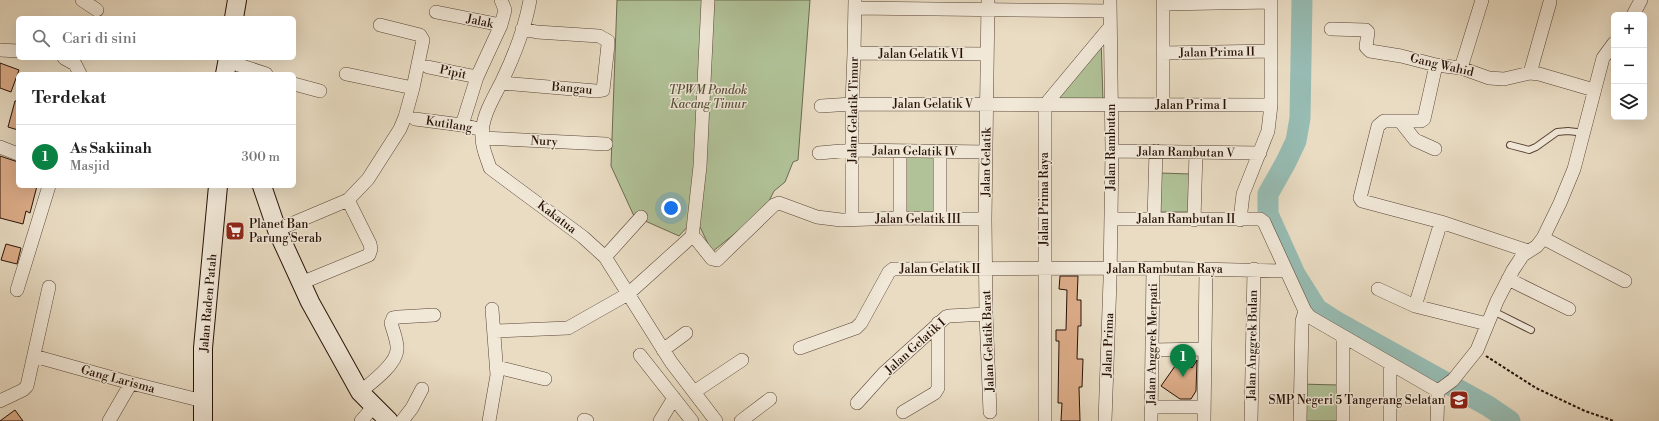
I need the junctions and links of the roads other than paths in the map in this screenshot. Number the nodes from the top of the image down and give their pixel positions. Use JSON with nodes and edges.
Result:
{"nodes":[{"id":1,"x":82,"y":0,"type":"edge"},
{"id":2,"x":238,"y":0,"type":"edge"},
{"id":3,"x":530,"y":0,"type":"edge"},
{"id":4,"x":708,"y":0,"type":"edge"},
{"id":5,"x":1482,"y":0,"type":"edge"},
{"id":6,"x":1641,"y":0,"type":"edge"},
{"id":7,"x":1271,"y":1,"type":"edge"},
{"id":8,"x":1163,"y":2,"type":"edge"},
{"id":9,"x":1550,"y":2,"type":"dead end"},
{"id":10,"x":855,"y":4,"type":"edge"},
{"id":11,"x":988,"y":5,"type":"edge"},
{"id":12,"x":1110,"y":6,"type":"edge"},
{"id":13,"x":96,"y":10,"type":"dead end"},
{"id":14,"x":436,"y":12,"type":"dead end"},
{"id":15,"x":1635,"y":12,"type":"edge"},
{"id":16,"x":514,"y":14,"type":"edge"},
{"id":17,"x":234,"y":16,"type":"edge"},
{"id":18,"x":380,"y":25,"type":"dead end"},
{"id":19,"x":501,"y":25,"type":"junction"},
{"id":20,"x":1110,"y":27,"type":"junction"},
{"id":21,"x":1331,"y":29,"type":"dead end"},
{"id":22,"x":1611,"y":47,"type":"edge"},
{"id":23,"x":0,"y":50,"type":"edge"},
{"id":24,"x":16,"y":51,"type":"edge"},
{"id":25,"x":1271,"y":51,"type":"junction"},
{"id":26,"x":1163,"y":53,"type":"junction"},
{"id":27,"x":854,"y":54,"type":"junction"},
{"id":28,"x":987,"y":54,"type":"junction"},
{"id":29,"x":68,"y":60,"type":"edge"},
{"id":30,"x":227,"y":64,"type":"edge"},
{"id":31,"x":1436,"y":64,"type":"junction"},
{"id":32,"x":428,"y":66,"type":"dead end"},
{"id":33,"x":1461,"y":68,"type":"junction"},
{"id":34,"x":79,"y":72,"type":"edge"},
{"id":35,"x":258,"y":72,"type":"edge"},
{"id":36,"x":1530,"y":72,"type":"junction"},
{"id":37,"x":346,"y":74,"type":"dead end"},
{"id":38,"x":477,"y":77,"type":"junction"},
{"id":39,"x":501,"y":83,"type":"junction"},
{"id":40,"x":296,"y":85,"type":"edge"},
{"id":41,"x":413,"y":88,"type":"junction"},
{"id":42,"x":1594,"y":90,"type":"junction"},
{"id":43,"x":320,"y":91,"type":"dead end"},
{"id":44,"x":852,"y":104,"type":"junction"},
{"id":45,"x":987,"y":104,"type":"junction"},
{"id":46,"x":1045,"y":105,"type":"junction"},
{"id":47,"x":1111,"y":105,"type":"junction"},
{"id":48,"x":1163,"y":105,"type":"junction"},
{"id":49,"x":1271,"y":105,"type":"junction"},
{"id":50,"x":821,"y":106,"type":"dead end"},
{"id":51,"x":415,"y":119,"type":"dead end"},
{"id":52,"x":1400,"y":121,"type":"junction"},
{"id":53,"x":475,"y":130,"type":"junction"},
{"id":54,"x":1585,"y":133,"type":"junction"},
{"id":55,"x":606,"y":144,"type":"dead end"},
{"id":56,"x":1510,"y":145,"type":"dead end"},
{"id":57,"x":0,"y":148,"type":"edge"},
{"id":58,"x":1435,"y":149,"type":"dead end"},
{"id":59,"x":852,"y":150,"type":"junction"},
{"id":60,"x":900,"y":151,"type":"junction"},
{"id":61,"x":1112,"y":151,"type":"junction"},
{"id":62,"x":940,"y":152,"type":"junction"},
{"id":63,"x":986,"y":152,"type":"junction"},
{"id":64,"x":1156,"y":152,"type":"junction"},
{"id":65,"x":1196,"y":152,"type":"junction"},
{"id":66,"x":16,"y":153,"type":"edge"},
{"id":67,"x":819,"y":153,"type":"dead end"},
{"id":68,"x":1260,"y":153,"type":"junction"},
{"id":69,"x":48,"y":188,"type":"edge"},
{"id":70,"x":218,"y":188,"type":"edge"},
{"id":71,"x":263,"y":188,"type":"edge"},
{"id":72,"x":348,"y":200,"type":"junction"},
{"id":73,"x":641,"y":217,"type":"dead end"},
{"id":74,"x":900,"y":218,"type":"junction"},
{"id":75,"x":940,"y":218,"type":"junction"},
{"id":76,"x":985,"y":219,"type":"junction"},
{"id":77,"x":1111,"y":219,"type":"junction"},
{"id":78,"x":1154,"y":219,"type":"junction"},
{"id":79,"x":852,"y":220,"type":"junction"},
{"id":80,"x":1194,"y":220,"type":"junction"},
{"id":81,"x":1240,"y":220,"type":"junction"},
{"id":82,"x":1441,"y":222,"type":"junction"},
{"id":83,"x":277,"y":230,"type":"junction"},
{"id":84,"x":692,"y":238,"type":"junction"},
{"id":85,"x":1543,"y":238,"type":"junction"},
{"id":86,"x":1528,"y":251,"type":"junction"},
{"id":87,"x":605,"y":257,"type":"junction"},
{"id":88,"x":1110,"y":268,"type":"junction"},
{"id":89,"x":1153,"y":268,"type":"junction"},
{"id":90,"x":986,"y":269,"type":"junction"},
{"id":91,"x":1044,"y":269,"type":"junction"},
{"id":92,"x":1206,"y":269,"type":"junction"},
{"id":93,"x":1254,"y":269,"type":"junction"},
{"id":94,"x":1286,"y":271,"type":"junction"},
{"id":95,"x":1508,"y":279,"type":"junction"},
{"id":96,"x":1626,"y":281,"type":"dead end"},
{"id":97,"x":302,"y":283,"type":"junction"},
{"id":98,"x":49,"y":287,"type":"dead end"},
{"id":99,"x":1378,"y":289,"type":"dead end"},
{"id":100,"x":17,"y":290,"type":"dead end"},
{"id":101,"x":628,"y":294,"type":"junction"},
{"id":102,"x":1414,"y":306,"type":"junction"},
{"id":103,"x":492,"y":309,"type":"dead end"},
{"id":104,"x":1569,"y":309,"type":"dead end"},
{"id":105,"x":1304,"y":311,"type":"junction"},
{"id":106,"x":1493,"y":311,"type":"junction"},
{"id":107,"x":986,"y":314,"type":"junction"},
{"id":108,"x":434,"y":315,"type":"dead end"},
{"id":109,"x":938,"y":323,"type":"junction"},
{"id":110,"x":1487,"y":324,"type":"junction"},
{"id":111,"x":1531,"y":330,"type":"dead end"},
{"id":112,"x":495,"y":331,"type":"junction"},
{"id":113,"x":686,"y":333,"type":"dead end"},
{"id":114,"x":1343,"y":337,"type":"junction"},
{"id":115,"x":800,"y":348,"type":"dead end"},
{"id":116,"x":1205,"y":349,"type":"junction"},
{"id":117,"x":663,"y":350,"type":"junction"},
{"id":118,"x":1152,"y":350,"type":"junction"},
{"id":119,"x":640,"y":355,"type":"dead end"},
{"id":120,"x":34,"y":356,"type":"junction"},
{"id":121,"x":742,"y":360,"type":"dead end"},
{"id":122,"x":1390,"y":364,"type":"junction"},
{"id":123,"x":497,"y":367,"type":"junction"},
{"id":124,"x":545,"y":379,"type":"dead end"},
{"id":125,"x":130,"y":383,"type":"junction"},
{"id":126,"x":1445,"y":386,"type":"junction"},
{"id":127,"x":422,"y":389,"type":"dead end"},
{"id":128,"x":360,"y":392,"type":"junction"},
{"id":129,"x":694,"y":392,"type":"junction"},
{"id":130,"x":674,"y":398,"type":"junction"},
{"id":131,"x":770,"y":400,"type":"dead end"},
{"id":132,"x":0,"y":401,"type":"edge"},
{"id":133,"x":203,"y":401,"type":"junction"},
{"id":134,"x":857,"y":403,"type":"dead end"},
{"id":135,"x":374,"y":406,"type":"junction"},
{"id":136,"x":1152,"y":407,"type":"junction"},
{"id":137,"x":1204,"y":407,"type":"junction"},
{"id":138,"x":903,"y":412,"type":"dead end"},
{"id":139,"x":990,"y":412,"type":"dead end"},
{"id":140,"x":109,"y":421,"type":"edge"},
{"id":141,"x":203,"y":421,"type":"edge"},
{"id":142,"x":361,"y":421,"type":"edge"},
{"id":143,"x":388,"y":421,"type":"edge"},
{"id":144,"x":402,"y":421,"type":"edge"},
{"id":145,"x":489,"y":421,"type":"edge"},
{"id":146,"x":660,"y":421,"type":"edge"},
{"id":147,"x":692,"y":421,"type":"edge"},
{"id":148,"x":716,"y":421,"type":"edge"},
{"id":149,"x":741,"y":421,"type":"edge"},
{"id":150,"x":1045,"y":421,"type":"edge"},
{"id":151,"x":1105,"y":421,"type":"edge"},
{"id":152,"x":1151,"y":421,"type":"edge"},
{"id":153,"x":1204,"y":421,"type":"edge"},
{"id":154,"x":1251,"y":421,"type":"edge"},
{"id":155,"x":1300,"y":421,"type":"edge"},
{"id":156,"x":1344,"y":421,"type":"edge"},
{"id":157,"x":1390,"y":421,"type":"edge"},
{"id":158,"x":1437,"y":421,"type":"edge"}],
"edges":[{"from":1,"to":13,"type":"street"},
{"from":2,"to":17,"type":"street"},
{"from":3,"to":16,"type":"street","name":"Kakatua"},
{"from":4,"to":84,"type":"street"},
{"from":5,"to":33,"type":"street"},
{"from":6,"to":15,"type":"street"},
{"from":7,"to":8,"type":"street"},
{"from":7,"to":25,"type":"street"},
{"from":8,"to":26,"type":"street"},
{"from":9,"to":36,"type":"street"},
{"from":10,"to":11,"type":"street"},
{"from":10,"to":27,"type":"street","name":"Jalan Gelatik Timur"},
{"from":11,"to":12,"type":"street"},
{"from":11,"to":28,"type":"street","name":"Jalan Gelatik"},
{"from":12,"to":20,"type":"street"},
{"from":14,"to":19,"type":"street","name":"Jalak"},
{"from":16,"to":19,"type":"street"},
{"from":16,"to":39,"type":"street","name":"Kakatua"},
{"from":16,"to":39,"type":"street","name":"Bangau"},
{"from":18,"to":41,"type":"street"},
{"from":19,"to":38,"type":"street"},
{"from":20,"to":46,"type":"street"},
{"from":20,"to":47,"type":"street","name":"Jalan Rambutan"},
{"from":21,"to":31,"type":"street","name":"Gang Wahid"},
{"from":22,"to":42,"type":"street"},
{"from":23,"to":24,"type":"street"},
{"from":25,"to":26,"type":"street","name":"Jalan Prima II"},
{"from":25,"to":49,"type":"street"},
{"from":26,"to":48,"type":"street"},
{"from":27,"to":28,"type":"street","name":"Jalan Gelatik VI"},
{"from":27,"to":44,"type":"street","name":"Jalan Gelatik Timur"},
{"from":28,"to":45,"type":"street","name":"Jalan Gelatik"},
{"from":29,"to":34,"type":"street"},
{"from":30,"to":35,"type":"street"},
{"from":31,"to":33,"type":"street","name":"Gang Wahid"},
{"from":31,"to":52,"type":"street"},
{"from":32,"to":38,"type":"street","name":"Pipit"},
{"from":33,"to":36,"type":"street","name":"Gang Wahid"},
{"from":36,"to":42,"type":"street","name":"Gang Wahid"},
{"from":37,"to":41,"type":"street"},
{"from":38,"to":53,"type":"street"},
{"from":39,"to":53,"type":"street","name":"Kakatua"},
{"from":40,"to":43,"type":"street"},
{"from":41,"to":72,"type":"street"},
{"from":42,"to":54,"type":"street"},
{"from":44,"to":45,"type":"street","name":"Jalan Gelatik V"},
{"from":44,"to":50,"type":"street","name":"Jalan Gelatik V"},
{"from":44,"to":59,"type":"street","name":"Jalan Gelatik Timur"},
{"from":45,"to":46,"type":"street","name":"Jalan Gelatik V"},
{"from":45,"to":63,"type":"street","name":"Jalan Gelatik"},
{"from":46,"to":47,"type":"street","name":"Jalan Gelatik V"},
{"from":46,"to":91,"type":"street","name":"Jalan Prima Raya"},
{"from":47,"to":48,"type":"street","name":"Jalan Prima I"},
{"from":47,"to":61,"type":"street","name":"Jalan Rambutan"},
{"from":48,"to":49,"type":"street","name":"Jalan Prima I"},
{"from":49,"to":68,"type":"street"},
{"from":51,"to":53,"type":"street","name":"Kutilang"},
{"from":52,"to":58,"type":"street"},
{"from":52,"to":82,"type":"street"},
{"from":53,"to":55,"type":"street","name":"Nury"},
{"from":53,"to":87,"type":"street","name":"Kakatua"},
{"from":54,"to":56,"type":"lane"},
{"from":54,"to":85,"type":"street"},
{"from":57,"to":66,"type":"street"},
{"from":59,"to":60,"type":"street","name":"Jalan Gelatik IV"},
{"from":59,"to":67,"type":"street","name":"Jalan Gelatik IV"},
{"from":59,"to":79,"type":"street","name":"Jalan Gelatik Timur"},
{"from":60,"to":62,"type":"street","name":"Jalan Gelatik IV"},
{"from":60,"to":74,"type":"street"},
{"from":61,"to":64,"type":"street","name":"Jalan Rambutan V"},
{"from":61,"to":77,"type":"street","name":"Jalan Rambutan"},
{"from":62,"to":63,"type":"street","name":"Jalan Gelatik IV"},
{"from":62,"to":75,"type":"street"},
{"from":63,"to":76,"type":"street","name":"Jalan Gelatik"},
{"from":64,"to":65,"type":"street","name":"Jalan Rambutan V"},
{"from":64,"to":78,"type":"street"},
{"from":65,"to":68,"type":"street","name":"Jalan Rambutan V"},
{"from":65,"to":80,"type":"street"},
{"from":68,"to":81,"type":"street"},
{"from":69,"to":100,"type":"street"},
{"from":70,"to":133,"type":"street","name":"Jalan Raden Patah"},
{"from":71,"to":83,"type":"street"},
{"from":72,"to":83,"type":"street"},
{"from":72,"to":97,"type":"street"},
{"from":73,"to":87,"type":"street"},
{"from":74,"to":75,"type":"street","name":"Jalan Gelatik III"},
{"from":74,"to":79,"type":"street","name":"Jalan Gelatik III"},
{"from":75,"to":76,"type":"street","name":"Jalan Gelatik III"},
{"from":76,"to":90,"type":"street","name":"Jalan Gelatik"},
{"from":77,"to":78,"type":"street","name":"Jalan Rambutan II"},
{"from":77,"to":88,"type":"street","name":"Jalan Rambutan"},
{"from":78,"to":80,"type":"street","name":"Jalan Rambutan II"},
{"from":79,"to":84,"type":"street","name":"Jalan Gelatik III"},
{"from":80,"to":81,"type":"street","name":"Jalan Rambutan II"},
{"from":81,"to":94,"type":"street","name":"Jalan Rambutan II"},
{"from":82,"to":86,"type":"street"},
{"from":82,"to":102,"type":"street"},
{"from":83,"to":97,"type":"street"},
{"from":84,"to":101,"type":"street"},
{"from":85,"to":86,"type":"street"},
{"from":85,"to":96,"type":"street"},
{"from":86,"to":95,"type":"street"},
{"from":87,"to":101,"type":"street","name":"Kakatua"},
{"from":88,"to":89,"type":"street","name":"Jalan Rambutan Raya"},
{"from":88,"to":91,"type":"street","name":"Jalan Rambutan Raya"},
{"from":88,"to":151,"type":"street","name":"Jalan Prima"},
{"from":89,"to":92,"type":"street","name":"Jalan Rambutan Raya"},
{"from":89,"to":118,"type":"street","name":"Jalan Anggrek Merpati"},
{"from":90,"to":91,"type":"street","name":"Jalan Gelatik II"},
{"from":90,"to":107,"type":"street","name":"Jalan Gelatik Barat"},
{"from":90,"to":115,"type":"street","name":"Jalan Gelatik II"},
{"from":91,"to":150,"type":"street","name":"Jalan Prima Raya"},
{"from":92,"to":93,"type":"street","name":"Jalan Rambutan Raya"},
{"from":92,"to":116,"type":"street"},
{"from":93,"to":94,"type":"street","name":"Jalan Rambutan Raya"},
{"from":93,"to":154,"type":"street","name":"Jalan Anggrek Bulan"},
{"from":94,"to":105,"type":"street"},
{"from":95,"to":104,"type":"street"},
{"from":95,"to":106,"type":"street"},
{"from":97,"to":128,"type":"street"},
{"from":98,"to":120,"type":"street"},
{"from":99,"to":102,"type":"street"},
{"from":101,"to":112,"type":"street"},
{"from":101,"to":117,"type":"street","name":"Kakatua"},
{"from":102,"to":110,"type":"street"},
{"from":103,"to":112,"type":"street"},
{"from":105,"to":114,"type":"street"},
{"from":105,"to":155,"type":"street"},
{"from":106,"to":110,"type":"street"},
{"from":106,"to":111,"type":"lane"},
{"from":107,"to":109,"type":"street","name":"Jalan Gelatik I"},
{"from":107,"to":139,"type":"street","name":"Jalan Gelatik Barat"},
{"from":108,"to":128,"type":"street"},
{"from":109,"to":134,"type":"street","name":"Jalan Gelatik I"},
{"from":109,"to":138,"type":"street"},
{"from":110,"to":126,"type":"street"},
{"from":112,"to":123,"type":"street"},
{"from":113,"to":117,"type":"street"},
{"from":114,"to":122,"type":"street"},
{"from":114,"to":156,"type":"street"},
{"from":116,"to":118,"type":"street"},
{"from":116,"to":137,"type":"street"},
{"from":117,"to":129,"type":"street","name":"Kakatua"},
{"from":118,"to":136,"type":"street","name":"Jalan Anggrek Merpati"},
{"from":119,"to":130,"type":"street"},
{"from":120,"to":125,"type":"street","name":"Gang Larisma"},
{"from":120,"to":132,"type":"street"},
{"from":121,"to":129,"type":"street"},
{"from":122,"to":126,"type":"street"},
{"from":122,"to":157,"type":"street"},
{"from":123,"to":124,"type":"street"},
{"from":123,"to":145,"type":"street"},
{"from":125,"to":133,"type":"street","name":"Gang Larisma"},
{"from":125,"to":140,"type":"street"},
{"from":126,"to":158,"type":"street"},
{"from":127,"to":144,"type":"street"},
{"from":128,"to":135,"type":"street"},
{"from":129,"to":148,"type":"street","name":"Kakatua"},
{"from":130,"to":146,"type":"street"},
{"from":130,"to":147,"type":"street"},
{"from":131,"to":149,"type":"street"},
{"from":133,"to":141,"type":"street","name":"Jalan Raden Patah"},
{"from":135,"to":142,"type":"street"},
{"from":135,"to":143,"type":"street"},
{"from":136,"to":137,"type":"street"},
{"from":136,"to":152,"type":"street","name":"Jalan Anggrek Merpati"},
{"from":137,"to":153,"type":"street"}]}
